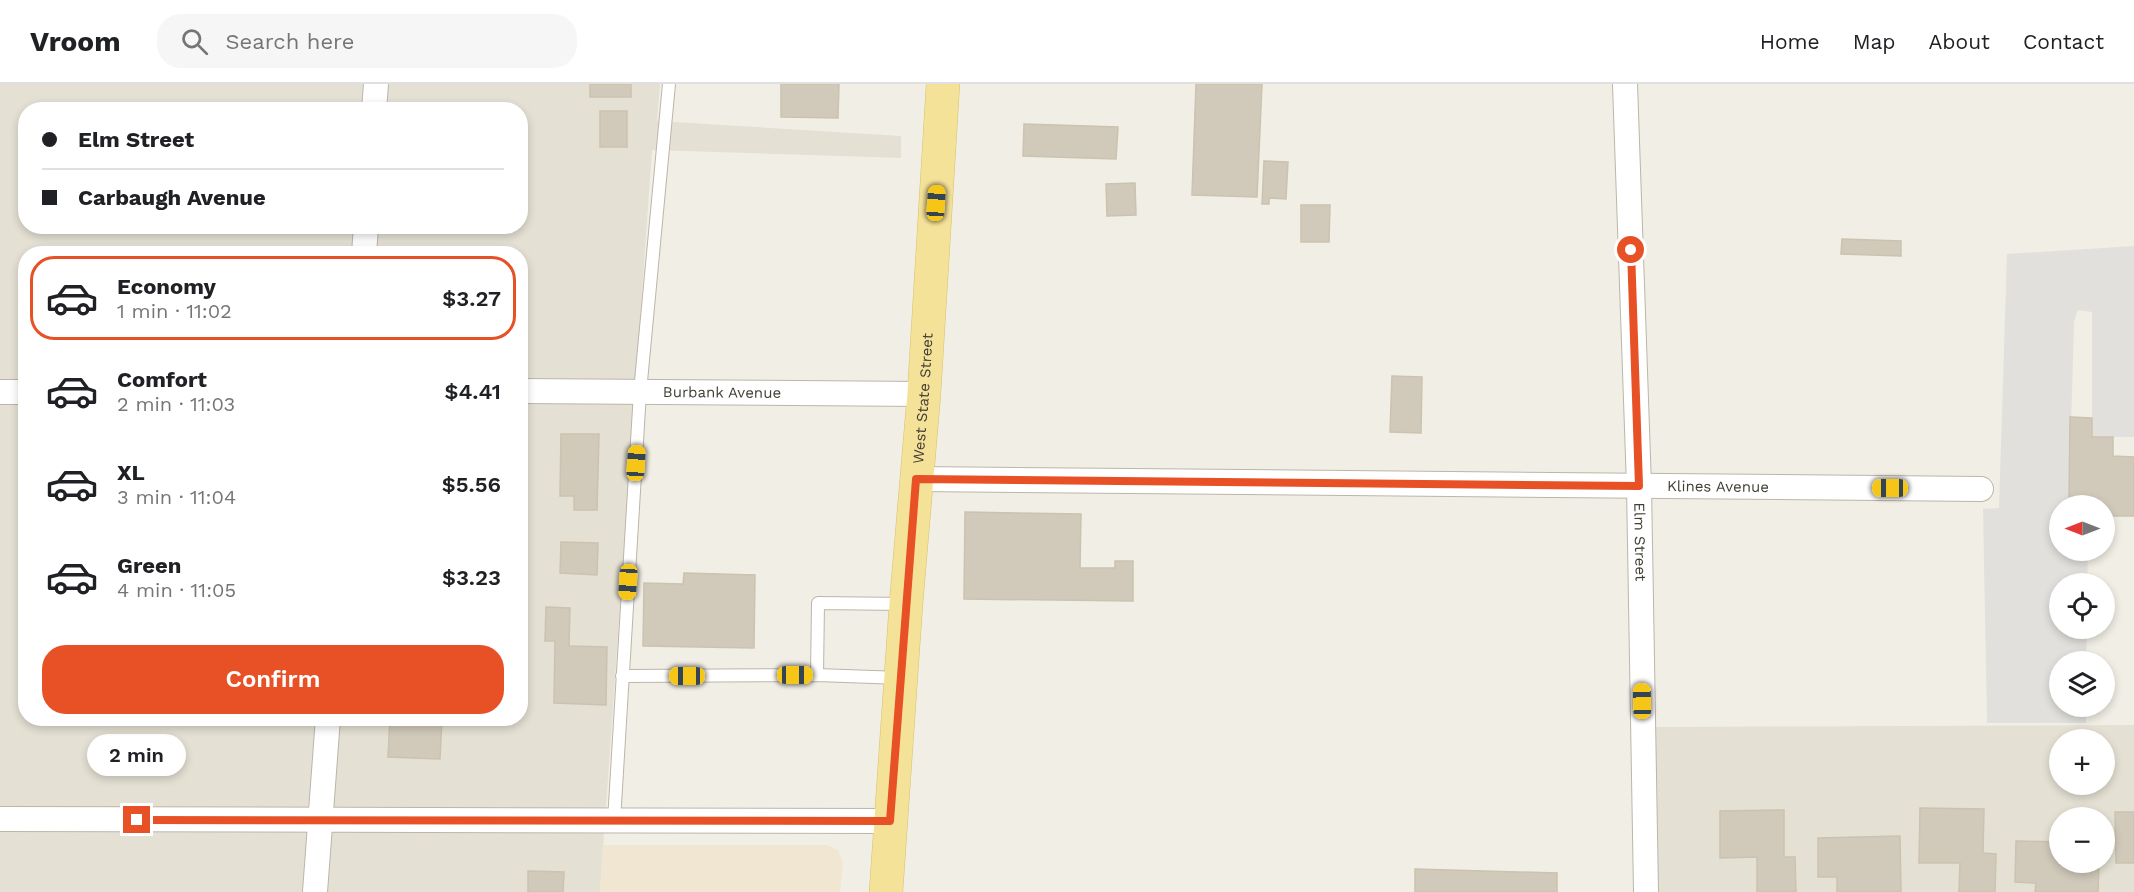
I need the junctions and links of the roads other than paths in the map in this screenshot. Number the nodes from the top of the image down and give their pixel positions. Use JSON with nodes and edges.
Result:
{"nodes":[{"id":1,"x":375,"y":84,"type":"edge"},
{"id":2,"x":669,"y":84,"type":"edge"},
{"id":3,"x":943,"y":84,"type":"edge"},
{"id":4,"x":1625,"y":84,"type":"edge"},
{"id":5,"x":374,"y":102,"type":"edge"},
{"id":6,"x":528,"y":391,"type":"edge"},
{"id":7,"x":0,"y":392,"type":"edge"},
{"id":8,"x":18,"y":392,"type":"edge"},
{"id":9,"x":640,"y":392,"type":"junction"},
{"id":10,"x":924,"y":394,"type":"junction"},
{"id":11,"x":916,"y":479,"type":"junction"},
{"id":12,"x":1639,"y":486,"type":"junction"},
{"id":13,"x":1981,"y":489,"type":"dead end"},
{"id":14,"x":906,"y":604,"type":"junction"},
{"id":15,"x":817,"y":675,"type":"junction"},
{"id":16,"x":622,"y":676,"type":"junction"},
{"id":17,"x":901,"y":678,"type":"junction"},
{"id":18,"x":327,"y":726,"type":"edge"},
{"id":19,"x":0,"y":819,"type":"edge"},
{"id":20,"x":319,"y":821,"type":"junction"},
{"id":21,"x":614,"y":821,"type":"junction"},
{"id":22,"x":890,"y":821,"type":"junction"},
{"id":23,"x":315,"y":892,"type":"edge"},
{"id":24,"x":886,"y":892,"type":"edge"},
{"id":25,"x":1646,"y":892,"type":"edge"}],
"edges":[{"from":1,"to":5,"type":"street"},
{"from":2,"to":9,"type":"lane"},
{"from":3,"to":10,"type":"main road","name":"West State Street"},
{"from":4,"to":12,"type":"street","name":"Elm Street"},
{"from":6,"to":9,"type":"street","name":"Burbank Avenue"},
{"from":7,"to":8,"type":"street"},
{"from":9,"to":10,"type":"street","name":"Burbank Avenue"},
{"from":9,"to":16,"type":"lane"},
{"from":10,"to":11,"type":"main road","name":"West State Street"},
{"from":11,"to":12,"type":"street","name":"Klines Avenue"},
{"from":11,"to":14,"type":"main road","name":"West State Street"},
{"from":12,"to":13,"type":"street","name":"Klines Avenue"},
{"from":12,"to":25,"type":"street","name":"Elm Street"},
{"from":14,"to":15,"type":"lane"},
{"from":14,"to":17,"type":"main road","name":"West State Street"},
{"from":15,"to":16,"type":"lane"},
{"from":15,"to":17,"type":"lane"},
{"from":16,"to":21,"type":"lane"},
{"from":17,"to":22,"type":"main road","name":"West State Street"},
{"from":18,"to":20,"type":"street"},
{"from":19,"to":20,"type":"street"},
{"from":20,"to":21,"type":"street"},
{"from":20,"to":23,"type":"street"},
{"from":21,"to":22,"type":"street"},
{"from":22,"to":24,"type":"main road","name":"West State Street"}]}
